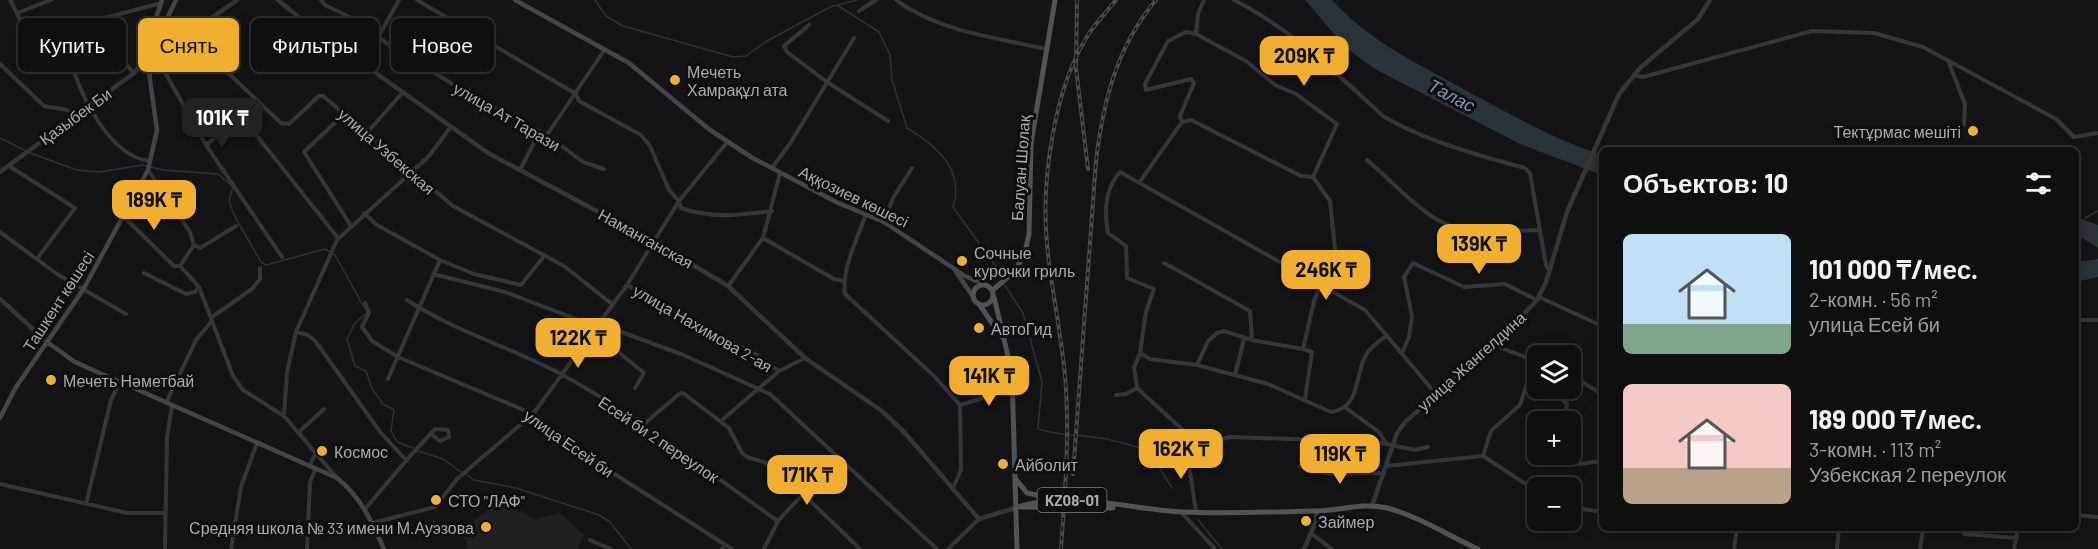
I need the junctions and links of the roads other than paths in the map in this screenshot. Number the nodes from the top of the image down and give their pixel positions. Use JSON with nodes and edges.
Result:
{"nodes":[{"id":1,"x":10,"y":0,"type":"edge"},
{"id":2,"x":51,"y":0,"type":"edge"},
{"id":3,"x":176,"y":0,"type":"edge"},
{"id":4,"x":237,"y":0,"type":"edge"},
{"id":5,"x":278,"y":0,"type":"edge"},
{"id":6,"x":321,"y":0,"type":"edge"},
{"id":7,"x":398,"y":0,"type":"edge"},
{"id":8,"x":417,"y":0,"type":"edge"},
{"id":9,"x":514,"y":0,"type":"edge"},
{"id":10,"x":876,"y":0,"type":"edge"},
{"id":11,"x":896,"y":0,"type":"edge"},
{"id":12,"x":1055,"y":0,"type":"edge"},
{"id":13,"x":1204,"y":0,"type":"edge"},
{"id":14,"x":1234,"y":0,"type":"edge"},
{"id":15,"x":1710,"y":0,"type":"edge"},
{"id":16,"x":162,"y":2,"type":"edge"},
{"id":17,"x":859,"y":11,"type":"dead end"},
{"id":18,"x":17,"y":13,"type":"junction"},
{"id":19,"x":20,"y":18,"type":"edge"},
{"id":20,"x":104,"y":18,"type":"edge"},
{"id":21,"x":156,"y":18,"type":"edge"},
{"id":22,"x":168,"y":18,"type":"edge"},
{"id":23,"x":211,"y":18,"type":"edge"},
{"id":24,"x":352,"y":18,"type":"edge"},
{"id":25,"x":809,"y":25,"type":"dead end"},
{"id":26,"x":379,"y":34,"type":"edge"},
{"id":27,"x":1196,"y":34,"type":"junction"},
{"id":28,"x":379,"y":37,"type":"edge"},
{"id":29,"x":854,"y":38,"type":"dead end"},
{"id":30,"x":605,"y":49,"type":"junction"},
{"id":31,"x":1046,"y":50,"type":"junction"},
{"id":32,"x":1948,"y":62,"type":"junction"},
{"id":33,"x":0,"y":64,"type":"edge"},
{"id":34,"x":126,"y":65,"type":"edge"},
{"id":35,"x":138,"y":68,"type":"edge"},
{"id":36,"x":74,"y":72,"type":"edge"},
{"id":37,"x":149,"y":72,"type":"edge"},
{"id":38,"x":165,"y":72,"type":"edge"},
{"id":39,"x":227,"y":72,"type":"edge"},
{"id":40,"x":134,"y":73,"type":"junction"},
{"id":41,"x":1633,"y":75,"type":"junction"},
{"id":42,"x":827,"y":82,"type":"junction"},
{"id":43,"x":402,"y":93,"type":"junction"},
{"id":44,"x":576,"y":94,"type":"junction"},
{"id":45,"x":89,"y":105,"type":"junction"},
{"id":46,"x":255,"y":106,"type":"dead end"},
{"id":47,"x":345,"y":114,"type":"junction"},
{"id":48,"x":75,"y":116,"type":"junction"},
{"id":49,"x":242,"y":117,"type":"junction"},
{"id":50,"x":888,"y":121,"type":"dead end"},
{"id":51,"x":1182,"y":122,"type":"junction"},
{"id":52,"x":1964,"y":125,"type":"dead end"},
{"id":53,"x":450,"y":128,"type":"junction"},
{"id":54,"x":540,"y":131,"type":"junction"},
{"id":55,"x":367,"y":133,"type":"junction"},
{"id":56,"x":2098,"y":133,"type":"edge"},
{"id":57,"x":547,"y":135,"type":"junction"},
{"id":58,"x":728,"y":141,"type":"junction"},
{"id":59,"x":206,"y":145,"type":"junction"},
{"id":60,"x":1367,"y":160,"type":"dead end"},
{"id":61,"x":149,"y":161,"type":"junction"},
{"id":62,"x":9,"y":166,"type":"junction"},
{"id":63,"x":772,"y":168,"type":"junction"},
{"id":64,"x":912,"y":168,"type":"dead end"},
{"id":65,"x":604,"y":169,"type":"dead end"},
{"id":66,"x":148,"y":170,"type":"junction"},
{"id":67,"x":520,"y":170,"type":"junction"},
{"id":68,"x":0,"y":172,"type":"edge"},
{"id":69,"x":412,"y":172,"type":"junction"},
{"id":70,"x":780,"y":173,"type":"junction"},
{"id":71,"x":1313,"y":177,"type":"junction"},
{"id":72,"x":1139,"y":183,"type":"junction"},
{"id":73,"x":679,"y":201,"type":"junction"},
{"id":74,"x":772,"y":211,"type":"junction"},
{"id":75,"x":364,"y":213,"type":"junction"},
{"id":76,"x":867,"y":213,"type":"junction"},
{"id":77,"x":123,"y":216,"type":"junction"},
{"id":78,"x":884,"y":222,"type":"junction"},
{"id":79,"x":236,"y":226,"type":"dead end"},
{"id":80,"x":351,"y":226,"type":"junction"},
{"id":81,"x":1539,"y":230,"type":"junction"},
{"id":82,"x":0,"y":232,"type":"edge"},
{"id":83,"x":338,"y":238,"type":"junction"},
{"id":84,"x":763,"y":238,"type":"junction"},
{"id":85,"x":655,"y":242,"type":"junction"},
{"id":86,"x":194,"y":245,"type":"junction"},
{"id":87,"x":545,"y":255,"type":"junction"},
{"id":88,"x":282,"y":257,"type":"dead end"},
{"id":89,"x":37,"y":259,"type":"junction"},
{"id":90,"x":440,"y":260,"type":"junction"},
{"id":91,"x":1164,"y":263,"type":"dead end"},
{"id":92,"x":180,"y":266,"type":"junction"},
{"id":93,"x":260,"y":268,"type":"dead end"},
{"id":94,"x":952,"y":268,"type":"junction"},
{"id":95,"x":1549,"y":270,"type":"junction"},
{"id":96,"x":144,"y":273,"type":"dead end"},
{"id":97,"x":433,"y":274,"type":"junction"},
{"id":98,"x":844,"y":281,"type":"junction"},
{"id":99,"x":1320,"y":284,"type":"junction"},
{"id":100,"x":627,"y":285,"type":"junction"},
{"id":101,"x":986,"y":285,"type":"junction"},
{"id":102,"x":728,"y":286,"type":"junction"},
{"id":103,"x":199,"y":287,"type":"junction"},
{"id":104,"x":83,"y":290,"type":"junction"},
{"id":105,"x":993,"y":293,"type":"junction"},
{"id":106,"x":1538,"y":298,"type":"junction"},
{"id":107,"x":0,"y":299,"type":"edge"},
{"id":108,"x":407,"y":300,"type":"dead end"},
{"id":109,"x":976,"y":301,"type":"junction"},
{"id":110,"x":365,"y":303,"type":"dead end"},
{"id":111,"x":612,"y":304,"type":"junction"},
{"id":112,"x":419,"y":308,"type":"junction"},
{"id":113,"x":126,"y":314,"type":"dead end"},
{"id":114,"x":211,"y":319,"type":"junction"},
{"id":115,"x":2079,"y":320,"type":"edge"},
{"id":116,"x":2098,"y":320,"type":"edge"},
{"id":117,"x":597,"y":323,"type":"junction"},
{"id":118,"x":1599,"y":325,"type":"edge"},
{"id":119,"x":593,"y":330,"type":"junction"},
{"id":120,"x":296,"y":332,"type":"junction"},
{"id":121,"x":1387,"y":335,"type":"junction"},
{"id":122,"x":1245,"y":339,"type":"junction"},
{"id":123,"x":1252,"y":340,"type":"junction"},
{"id":124,"x":47,"y":342,"type":"junction"},
{"id":125,"x":1004,"y":343,"type":"junction"},
{"id":126,"x":1494,"y":345,"type":"junction"},
{"id":127,"x":1303,"y":349,"type":"junction"},
{"id":128,"x":1140,"y":353,"type":"junction"},
{"id":129,"x":1402,"y":353,"type":"junction"},
{"id":130,"x":398,"y":357,"type":"junction"},
{"id":131,"x":805,"y":358,"type":"junction"},
{"id":132,"x":1527,"y":358,"type":"edge"},
{"id":133,"x":1197,"y":365,"type":"junction"},
{"id":134,"x":779,"y":371,"type":"junction"},
{"id":135,"x":561,"y":374,"type":"junction"},
{"id":136,"x":1235,"y":375,"type":"junction"},
{"id":137,"x":388,"y":379,"type":"dead end"},
{"id":138,"x":120,"y":382,"type":"junction"},
{"id":139,"x":1581,"y":382,"type":"edge"},
{"id":140,"x":1527,"y":383,"type":"edge"},
{"id":141,"x":635,"y":388,"type":"dead end"},
{"id":142,"x":759,"y":388,"type":"junction"},
{"id":143,"x":1137,"y":388,"type":"junction"},
{"id":144,"x":1013,"y":389,"type":"junction"},
{"id":145,"x":1599,"y":392,"type":"edge"},
{"id":146,"x":1436,"y":393,"type":"junction"},
{"id":147,"x":1116,"y":395,"type":"dead end"},
{"id":148,"x":1305,"y":399,"type":"junction"},
{"id":149,"x":169,"y":404,"type":"junction"},
{"id":150,"x":960,"y":405,"type":"junction"},
{"id":151,"x":1344,"y":409,"type":"junction"},
{"id":152,"x":324,"y":410,"type":"dead end"},
{"id":153,"x":532,"y":414,"type":"junction"},
{"id":154,"x":284,"y":416,"type":"junction"},
{"id":155,"x":0,"y":418,"type":"edge"},
{"id":156,"x":722,"y":420,"type":"junction"},
{"id":157,"x":644,"y":424,"type":"junction"},
{"id":158,"x":299,"y":432,"type":"junction"},
{"id":159,"x":430,"y":434,"type":"junction"},
{"id":160,"x":257,"y":443,"type":"junction"},
{"id":161,"x":1386,"y":443,"type":"junction"},
{"id":162,"x":1393,"y":444,"type":"junction"},
{"id":163,"x":1189,"y":445,"type":"junction"},
{"id":164,"x":1428,"y":447,"type":"dead end"},
{"id":165,"x":315,"y":454,"type":"junction"},
{"id":166,"x":838,"y":456,"type":"junction"},
{"id":167,"x":1483,"y":456,"type":"junction"},
{"id":168,"x":406,"y":460,"type":"junction"},
{"id":169,"x":1599,"y":461,"type":"edge"},
{"id":170,"x":1581,"y":464,"type":"edge"},
{"id":171,"x":310,"y":465,"type":"junction"},
{"id":172,"x":1300,"y":466,"type":"dead end"},
{"id":173,"x":1386,"y":466,"type":"junction"},
{"id":174,"x":316,"y":468,"type":"junction"},
{"id":175,"x":1383,"y":473,"type":"junction"},
{"id":176,"x":1014,"y":476,"type":"junction"},
{"id":177,"x":337,"y":478,"type":"junction"},
{"id":178,"x":0,"y":484,"type":"edge"},
{"id":179,"x":1527,"y":485,"type":"edge"},
{"id":180,"x":953,"y":488,"type":"junction"},
{"id":181,"x":804,"y":494,"type":"junction"},
{"id":182,"x":1057,"y":499,"type":"junction"},
{"id":183,"x":86,"y":504,"type":"junction"},
{"id":184,"x":1372,"y":506,"type":"junction"},
{"id":185,"x":1015,"y":507,"type":"junction"},
{"id":186,"x":1130,"y":507,"type":"junction"},
{"id":187,"x":365,"y":509,"type":"junction"},
{"id":188,"x":1581,"y":509,"type":"edge"},
{"id":189,"x":1317,"y":511,"type":"junction"},
{"id":190,"x":1181,"y":512,"type":"junction"},
{"id":191,"x":1196,"y":512,"type":"junction"},
{"id":192,"x":1599,"y":512,"type":"edge"},
{"id":193,"x":165,"y":513,"type":"junction"},
{"id":194,"x":2079,"y":515,"type":"edge"},
{"id":195,"x":2098,"y":517,"type":"edge"},
{"id":196,"x":979,"y":519,"type":"junction"},
{"id":197,"x":778,"y":521,"type":"junction"},
{"id":198,"x":372,"y":523,"type":"junction"},
{"id":199,"x":1737,"y":531,"type":"edge"},
{"id":200,"x":1839,"y":531,"type":"edge"},
{"id":201,"x":1923,"y":531,"type":"edge"},
{"id":202,"x":1962,"y":531,"type":"edge"},
{"id":203,"x":2017,"y":531,"type":"edge"},
{"id":204,"x":1312,"y":534,"type":"junction"},
{"id":205,"x":2016,"y":538,"type":"junction"},
{"id":206,"x":590,"y":540,"type":"dead end"},
{"id":207,"x":725,"y":544,"type":"junction"},
{"id":208,"x":1214,"y":548,"type":"edge"},
{"id":209,"x":165,"y":549,"type":"edge"},
{"id":210,"x":231,"y":549,"type":"edge"},
{"id":211,"x":307,"y":549,"type":"edge"},
{"id":212,"x":384,"y":549,"type":"edge"},
{"id":213,"x":611,"y":549,"type":"edge"},
{"id":214,"x":722,"y":549,"type":"edge"},
{"id":215,"x":732,"y":549,"type":"edge"},
{"id":216,"x":764,"y":549,"type":"edge"},
{"id":217,"x":860,"y":549,"type":"edge"},
{"id":218,"x":937,"y":549,"type":"edge"},
{"id":219,"x":948,"y":549,"type":"edge"},
{"id":220,"x":1017,"y":549,"type":"edge"},
{"id":221,"x":1304,"y":549,"type":"edge"},
{"id":222,"x":1332,"y":549,"type":"edge"},
{"id":223,"x":1478,"y":549,"type":"edge"},
{"id":224,"x":1734,"y":549,"type":"edge"},
{"id":225,"x":1838,"y":549,"type":"edge"},
{"id":226,"x":1920,"y":549,"type":"edge"},
{"id":227,"x":2014,"y":549,"type":"edge"}],
"edges":[{"from":1,"to":18,"type":"street"},
{"from":2,"to":18,"type":"street"},
{"from":3,"to":22,"type":"main road"},
{"from":4,"to":23,"type":"street"},
{"from":5,"to":43,"type":"street","name":"Наманганская"},
{"from":6,"to":24,"type":"street","name":"улица Ат Тарази"},
{"from":7,"to":26,"type":"street"},
{"from":8,"to":44,"type":"street"},
{"from":9,"to":30,"type":"main road","name":"Аққозиев көшесі"},
{"from":10,"to":17,"type":"street"},
{"from":11,"to":31,"type":"street"},
{"from":12,"to":31,"type":"main road","name":"Балуан Шолақ"},
{"from":13,"to":27,"type":"street"},
{"from":14,"to":81,"type":"street"},
{"from":15,"to":41,"type":"street","name":"улица Жангелдина"},
{"from":16,"to":20,"type":"street"},
{"from":16,"to":21,"type":"main road","name":"Ташкент көшесі"},
{"from":18,"to":19,"type":"street"},
{"from":25,"to":42,"type":"street"},
{"from":27,"to":51,"type":"street"},
{"from":27,"to":71,"type":"street"},
{"from":28,"to":54,"type":"street","name":"улица Ат Тарази"},
{"from":29,"to":42,"type":"street","name":"Аққозиев көшесі"},
{"from":30,"to":44,"type":"street"},
{"from":30,"to":58,"type":"main road","name":"Аққозиев көшесі"},
{"from":31,"to":105,"type":"main road","name":"Балуан Шолақ"},
{"from":32,"to":41,"type":"street"},
{"from":32,"to":52,"type":"street"},
{"from":32,"to":56,"type":"street"},
{"from":33,"to":48,"type":"street"},
{"from":34,"to":40,"type":"street"},
{"from":35,"to":40,"type":"street","name":"Қазыбек Би"},
{"from":36,"to":45,"type":"street"},
{"from":37,"to":61,"type":"main road","name":"Ташкент көшесі"},
{"from":38,"to":59,"type":"street"},
{"from":39,"to":47,"type":"street","name":"улица Узбекская"},
{"from":40,"to":45,"type":"street","name":"Қазыбек Би"},
{"from":41,"to":95,"type":"street","name":"улица Жангелдина"},
{"from":42,"to":50,"type":"street"},
{"from":42,"to":63,"type":"street","name":"Аққозиев көшесі"},
{"from":43,"to":53,"type":"street","name":"Наманганская"},
{"from":43,"to":55,"type":"street"},
{"from":44,"to":57,"type":"street"},
{"from":44,"to":73,"type":"street"},
{"from":45,"to":48,"type":"street","name":"Қазыбек Би"},
{"from":45,"to":61,"type":"street"},
{"from":46,"to":49,"type":"street"},
{"from":47,"to":55,"type":"street","name":"улица Узбекская"},
{"from":47,"to":80,"type":"street"},
{"from":48,"to":62,"type":"street","name":"Қазыбек Би"},
{"from":49,"to":59,"type":"street"},
{"from":49,"to":83,"type":"street"},
{"from":51,"to":71,"type":"street"},
{"from":51,"to":72,"type":"street"},
{"from":53,"to":67,"type":"street","name":"Наманганская"},
{"from":53,"to":69,"type":"street"},
{"from":54,"to":57,"type":"street","name":"улица Ат Тарази"},
{"from":54,"to":67,"type":"street"},
{"from":55,"to":69,"type":"street","name":"улица Узбекская"},
{"from":57,"to":65,"type":"street","name":"улица Ат Тарази"},
{"from":58,"to":63,"type":"main road","name":"Аққозиев көшесі"},
{"from":58,"to":73,"type":"street"},
{"from":59,"to":88,"type":"street"},
{"from":60,"to":81,"type":"street"},
{"from":61,"to":66,"type":"main road","name":"Ташкент көшесі"},
{"from":62,"to":68,"type":"street","name":"Қазыбек Би"},
{"from":62,"to":89,"type":"street"},
{"from":63,"to":70,"type":"main road","name":"Аққозиев көшесі"},
{"from":64,"to":78,"type":"street"},
{"from":66,"to":77,"type":"main road","name":"Ташкент көшесі"},
{"from":66,"to":86,"type":"street"},
{"from":67,"to":85,"type":"street","name":"Наманганская"},
{"from":69,"to":75,"type":"street"},
{"from":69,"to":87,"type":"street","name":"улица Узбекская"},
{"from":70,"to":74,"type":"street"},
{"from":70,"to":76,"type":"main road","name":"Аққозиев көшесі"},
{"from":71,"to":99,"type":"street"},
{"from":72,"to":99,"type":"street"},
{"from":72,"to":128,"type":"street"},
{"from":73,"to":74,"type":"street"},
{"from":73,"to":85,"type":"street"},
{"from":74,"to":84,"type":"street"},
{"from":75,"to":80,"type":"street"},
{"from":75,"to":90,"type":"street"},
{"from":76,"to":78,"type":"main road","name":"Аққозиев көшесі"},
{"from":76,"to":98,"type":"street"},
{"from":77,"to":92,"type":"street"},
{"from":77,"to":104,"type":"main road","name":"Ташкент көшесі"},
{"from":78,"to":94,"type":"main road","name":"Аққозиев көшесі"},
{"from":79,"to":86,"type":"street"},
{"from":80,"to":83,"type":"street"},
{"from":81,"to":95,"type":"street"},
{"from":82,"to":89,"type":"street"},
{"from":83,"to":120,"type":"street"},
{"from":84,"to":98,"type":"street"},
{"from":84,"to":102,"type":"street"},
{"from":85,"to":100,"type":"street"},
{"from":85,"to":102,"type":"street","name":"Наманганская"},
{"from":86,"to":92,"type":"street"},
{"from":87,"to":90,"type":"street"},
{"from":87,"to":111,"type":"street","name":"улица Узбекская"},
{"from":89,"to":104,"type":"street"},
{"from":90,"to":97,"type":"street"},
{"from":91,"to":123,"type":"street"},
{"from":92,"to":103,"type":"street"},
{"from":93,"to":114,"type":"street"},
{"from":94,"to":101,"type":"main road","name":"Аққозиев көшесі"},
{"from":94,"to":109,"type":"main road","name":"Аққозиев көшесі"},
{"from":95,"to":106,"type":"street","name":"улица Жангелдина"},
{"from":96,"to":103,"type":"street"},
{"from":97,"to":112,"type":"street"},
{"from":97,"to":119,"type":"street"},
{"from":98,"to":150,"type":"street"},
{"from":99,"to":121,"type":"street"},
{"from":99,"to":127,"type":"street"},
{"from":100,"to":111,"type":"street"},
{"from":100,"to":134,"type":"street","name":"улица Нахимова 2-ая"},
{"from":101,"to":105,"type":"main road"},
{"from":101,"to":109,"type":"main road"},
{"from":102,"to":131,"type":"street","name":"Наманганская"},
{"from":103,"to":114,"type":"street"},
{"from":104,"to":113,"type":"street"},
{"from":104,"to":124,"type":"main road","name":"Ташкент көшесі"},
{"from":105,"to":109,"type":"main road"},
{"from":105,"to":125,"type":"main road"},
{"from":106,"to":118,"type":"street"},
{"from":106,"to":126,"type":"street","name":"улица Жангелдина"},
{"from":106,"to":129,"type":"street"},
{"from":107,"to":124,"type":"street"},
{"from":108,"to":112,"type":"street","name":"Есей би 2 переулок"},
{"from":109,"to":125,"type":"main road"},
{"from":110,"to":130,"type":"street","name":"улица Есей би"},
{"from":111,"to":117,"type":"street"},
{"from":112,"to":130,"type":"street"},
{"from":112,"to":135,"type":"street","name":"Есей би 2 переулок"},
{"from":114,"to":149,"type":"street"},
{"from":114,"to":154,"type":"street"},
{"from":115,"to":116,"type":"street"},
{"from":117,"to":119,"type":"street"},
{"from":117,"to":142,"type":"street"},
{"from":119,"to":135,"type":"street"},
{"from":119,"to":141,"type":"street"},
{"from":120,"to":154,"type":"street"},
{"from":120,"to":168,"type":"street"},
{"from":121,"to":129,"type":"street"},
{"from":121,"to":151,"type":"street"},
{"from":122,"to":123,"type":"street"},
{"from":122,"to":133,"type":"street"},
{"from":122,"to":136,"type":"street"},
{"from":123,"to":127,"type":"street"},
{"from":124,"to":138,"type":"main road"},
{"from":124,"to":155,"type":"main road","name":"Ташкент көшесі"},
{"from":125,"to":144,"type":"main road"},
{"from":126,"to":132,"type":"street"},
{"from":126,"to":146,"type":"street","name":"улица Жангелдина"},
{"from":127,"to":148,"type":"street"},
{"from":128,"to":133,"type":"street"},
{"from":128,"to":143,"type":"street"},
{"from":129,"to":146,"type":"street"},
{"from":130,"to":137,"type":"street"},
{"from":130,"to":153,"type":"street","name":"улица Есей би"},
{"from":131,"to":134,"type":"street"},
{"from":131,"to":180,"type":"street","name":"Наманганская"},
{"from":133,"to":136,"type":"street"},
{"from":134,"to":142,"type":"street"},
{"from":135,"to":153,"type":"street"},
{"from":135,"to":157,"type":"street","name":"Есей би 2 переулок"},
{"from":136,"to":148,"type":"street"},
{"from":138,"to":149,"type":"main road"},
{"from":138,"to":183,"type":"street"},
{"from":139,"to":145,"type":"street"},
{"from":140,"to":167,"type":"street"},
{"from":142,"to":156,"type":"street"},
{"from":142,"to":166,"type":"street"},
{"from":143,"to":147,"type":"street"},
{"from":143,"to":163,"type":"street"},
{"from":144,"to":150,"type":"street"},
{"from":144,"to":176,"type":"main road"},
{"from":146,"to":162,"type":"street","name":"улица Жангелдина"},
{"from":148,"to":151,"type":"street"},
{"from":149,"to":160,"type":"main road"},
{"from":149,"to":193,"type":"street"},
{"from":150,"to":180,"type":"street"},
{"from":151,"to":161,"type":"street"},
{"from":152,"to":158,"type":"street"},
{"from":153,"to":198,"type":"street"},
{"from":153,"to":207,"type":"street","name":"улица Есей би"},
{"from":154,"to":158,"type":"street"},
{"from":156,"to":157,"type":"street"},
{"from":156,"to":181,"type":"street"},
{"from":157,"to":197,"type":"street","name":"Есей би 2 переулок"},
{"from":158,"to":165,"type":"street"},
{"from":159,"to":159,"type":"street"},
{"from":159,"to":168,"type":"street"},
{"from":160,"to":171,"type":"main road"},
{"from":160,"to":210,"type":"street"},
{"from":161,"to":162,"type":"street"},
{"from":161,"to":163,"type":"street"},
{"from":162,"to":164,"type":"street"},
{"from":162,"to":173,"type":"street","name":"улица Жангелдина"},
{"from":163,"to":191,"type":"street"},
{"from":165,"to":171,"type":"street"},
{"from":165,"to":177,"type":"street"},
{"from":166,"to":181,"type":"street"},
{"from":166,"to":218,"type":"street"},
{"from":167,"to":173,"type":"street"},
{"from":167,"to":179,"type":"street"},
{"from":168,"to":187,"type":"street"},
{"from":169,"to":170,"type":"street"},
{"from":171,"to":174,"type":"main road"},
{"from":172,"to":175,"type":"street"},
{"from":173,"to":175,"type":"street","name":"улица Жангелдина"},
{"from":174,"to":177,"type":"main road"},
{"from":174,"to":211,"type":"street"},
{"from":175,"to":184,"type":"street","name":"улица Жангелдина"},
{"from":176,"to":182,"type":"main road","number":"KZ08-01"},
{"from":176,"to":185,"type":"main road"},
{"from":177,"to":187,"type":"main road"},
{"from":178,"to":183,"type":"street"},
{"from":180,"to":196,"type":"street","name":"Наманганская"},
{"from":181,"to":197,"type":"street"},
{"from":181,"to":217,"type":"street"},
{"from":182,"to":185,"type":"main road","number":"KZ08-01"},
{"from":182,"to":186,"type":"main road","number":"KZ08-01"},
{"from":183,"to":193,"type":"street"},
{"from":184,"to":189,"type":"main road","number":"KZ08-01"},
{"from":184,"to":223,"type":"main road","number":"KZ08-01"},
{"from":185,"to":186,"type":"main road","number":"KZ08-01"},
{"from":185,"to":196,"type":"street"},
{"from":185,"to":220,"type":"main road"},
{"from":186,"to":190,"type":"main road","number":"KZ08-01"},
{"from":187,"to":198,"type":"main road"},
{"from":188,"to":192,"type":"street"},
{"from":189,"to":191,"type":"main road","number":"KZ08-01"},
{"from":189,"to":204,"type":"street"},
{"from":190,"to":191,"type":"main road","number":"KZ08-01"},
{"from":190,"to":208,"type":"street"},
{"from":193,"to":209,"type":"street"},
{"from":194,"to":195,"type":"street"},
{"from":196,"to":219,"type":"street"},
{"from":197,"to":216,"type":"street"},
{"from":198,"to":212,"type":"main road"},
{"from":199,"to":224,"type":"street"},
{"from":200,"to":225,"type":"street"},
{"from":201,"to":226,"type":"street"},
{"from":202,"to":205,"type":"street"},
{"from":203,"to":205,"type":"street"},
{"from":204,"to":221,"type":"street"},
{"from":204,"to":222,"type":"street"},
{"from":205,"to":227,"type":"street"},
{"from":206,"to":213,"type":"street"},
{"from":207,"to":214,"type":"street"},
{"from":207,"to":215,"type":"street","name":"улица Есей би"}]}
